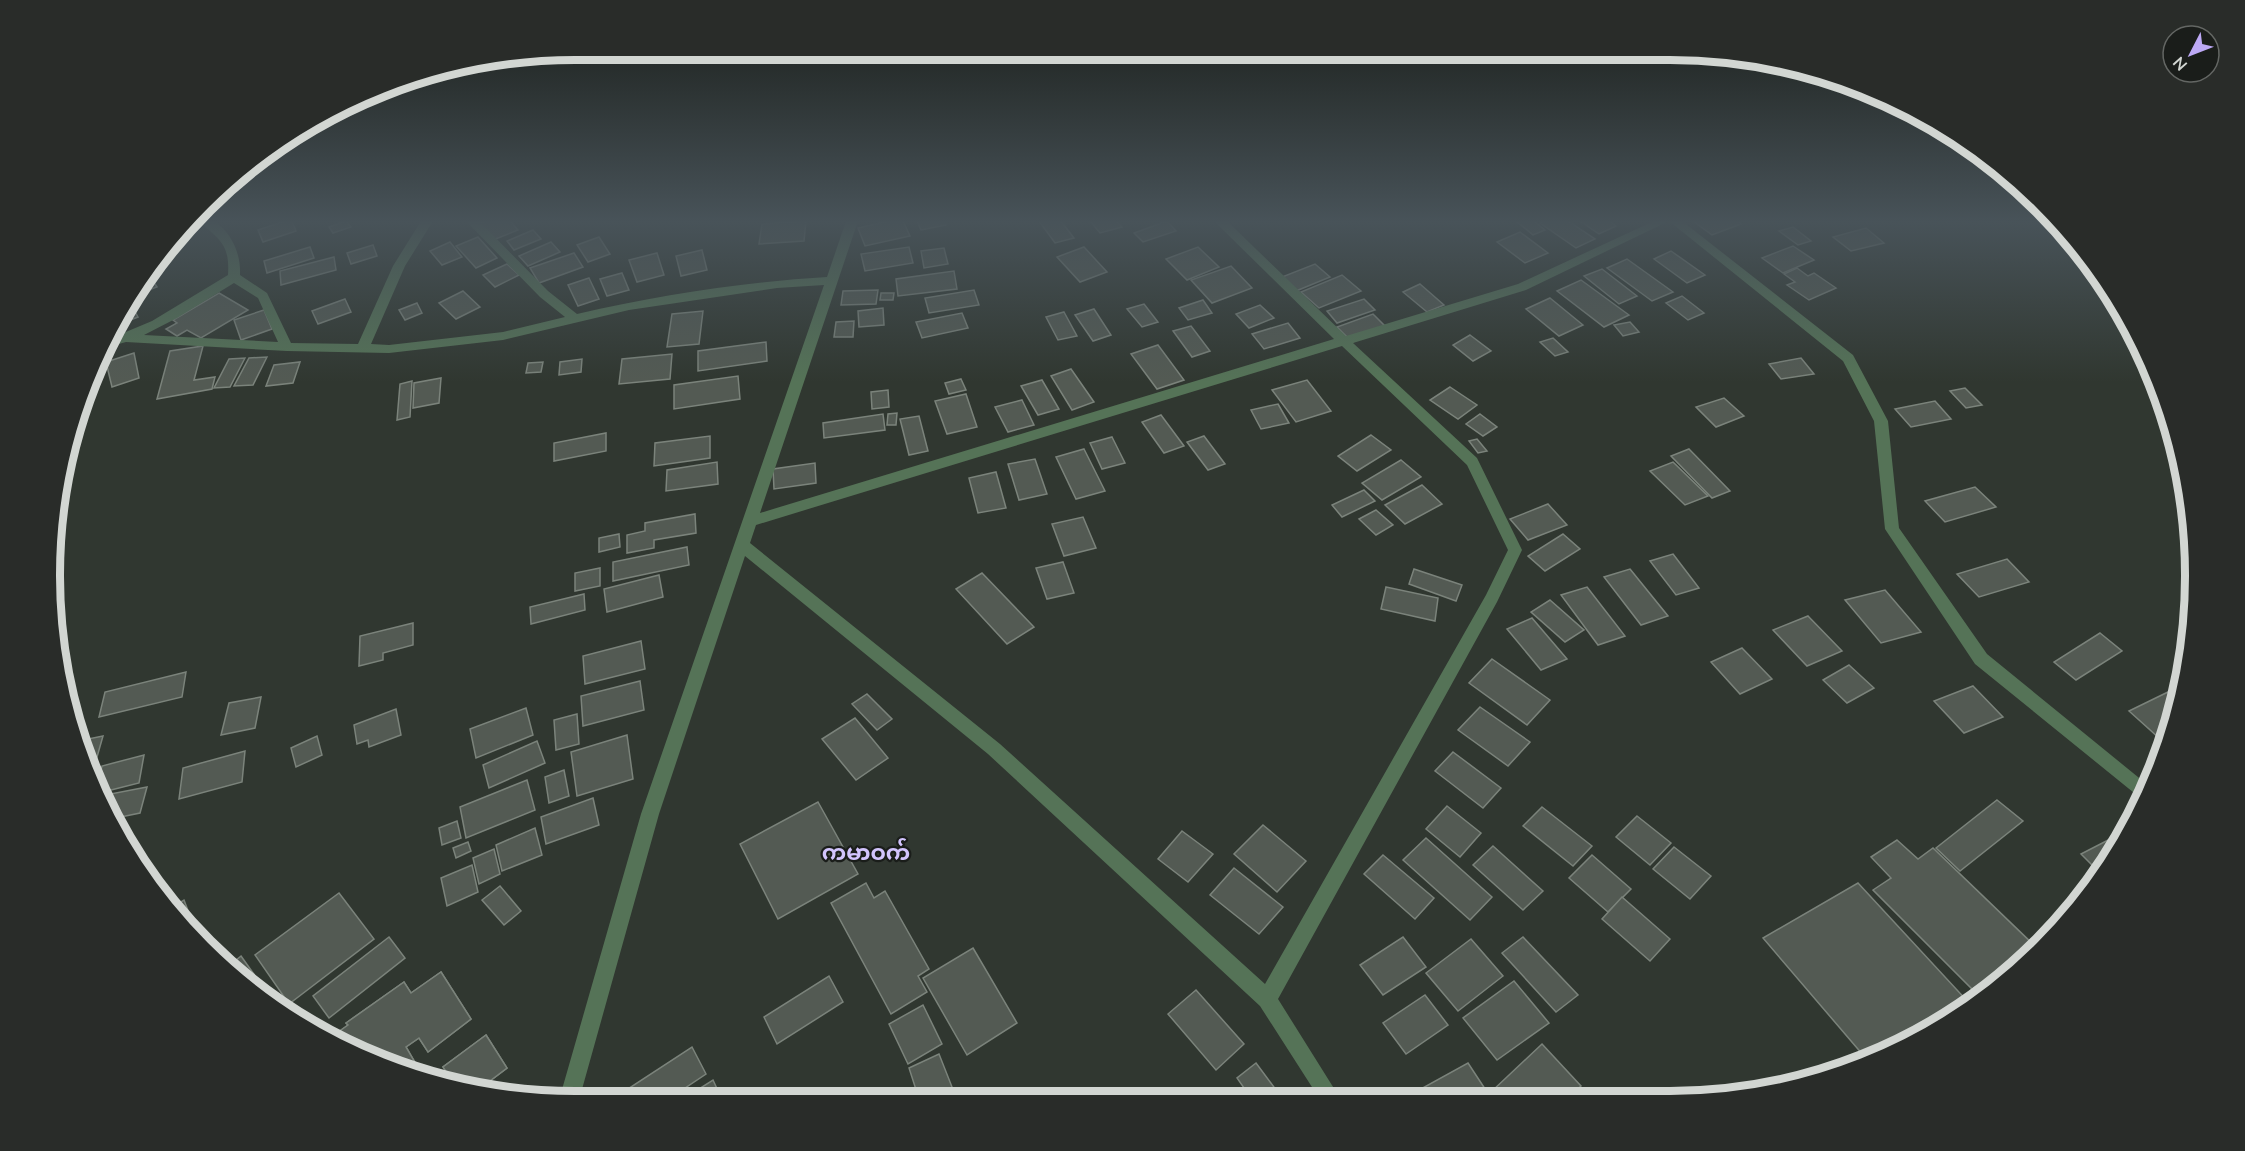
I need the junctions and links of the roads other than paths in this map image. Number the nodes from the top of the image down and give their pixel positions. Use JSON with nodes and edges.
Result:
{"nodes":[{"id":1,"x":396,"y":275,"type":"edge"},
{"id":2,"x":525,"y":275,"type":"edge"},
{"id":3,"x":834,"y":275,"type":"edge"},
{"id":4,"x":1275,"y":275,"type":"edge"},
{"id":5,"x":1548,"y":275,"type":"edge"},
{"id":6,"x":1743,"y":275,"type":"edge"},
{"id":7,"x":234,"y":277,"type":"joint"},
{"id":8,"x":832,"y":281,"type":"junction"},
{"id":9,"x":575,"y":319,"type":"junction"},
{"id":10,"x":128,"y":338,"type":"junction"},
{"id":11,"x":117,"y":341,"type":"edge"},
{"id":12,"x":1343,"y":341,"type":"junction"},
{"id":13,"x":287,"y":347,"type":"junction"},
{"id":14,"x":363,"y":348,"type":"junction"},
{"id":15,"x":750,"y":521,"type":"junction"},
{"id":16,"x":741,"y":544,"type":"junction"},
{"id":17,"x":2139,"y":788,"type":"edge"},
{"id":18,"x":1267,"y":999,"type":"junction"},
{"id":19,"x":572,"y":1091,"type":"edge"},
{"id":20,"x":1326,"y":1091,"type":"edge"}],
"edges":[{"from":1,"to":14,"type":"street"},
{"from":2,"to":9,"type":"street"},
{"from":3,"to":8,"type":"street"},
{"from":4,"to":12,"type":"street"},
{"from":5,"to":12,"type":"street"},
{"from":6,"to":17,"type":"street"},
{"from":7,"to":10,"type":"street"},
{"from":7,"to":13,"type":"street"},
{"from":8,"to":9,"type":"street"},
{"from":8,"to":15,"type":"street"},
{"from":9,"to":14,"type":"street"},
{"from":10,"to":11,"type":"street"},
{"from":10,"to":13,"type":"street"},
{"from":12,"to":15,"type":"street"},
{"from":12,"to":18,"type":"street"},
{"from":13,"to":14,"type":"street"},
{"from":15,"to":16,"type":"street"},
{"from":16,"to":18,"type":"street"},
{"from":16,"to":19,"type":"street"},
{"from":18,"to":20,"type":"street"}]}
